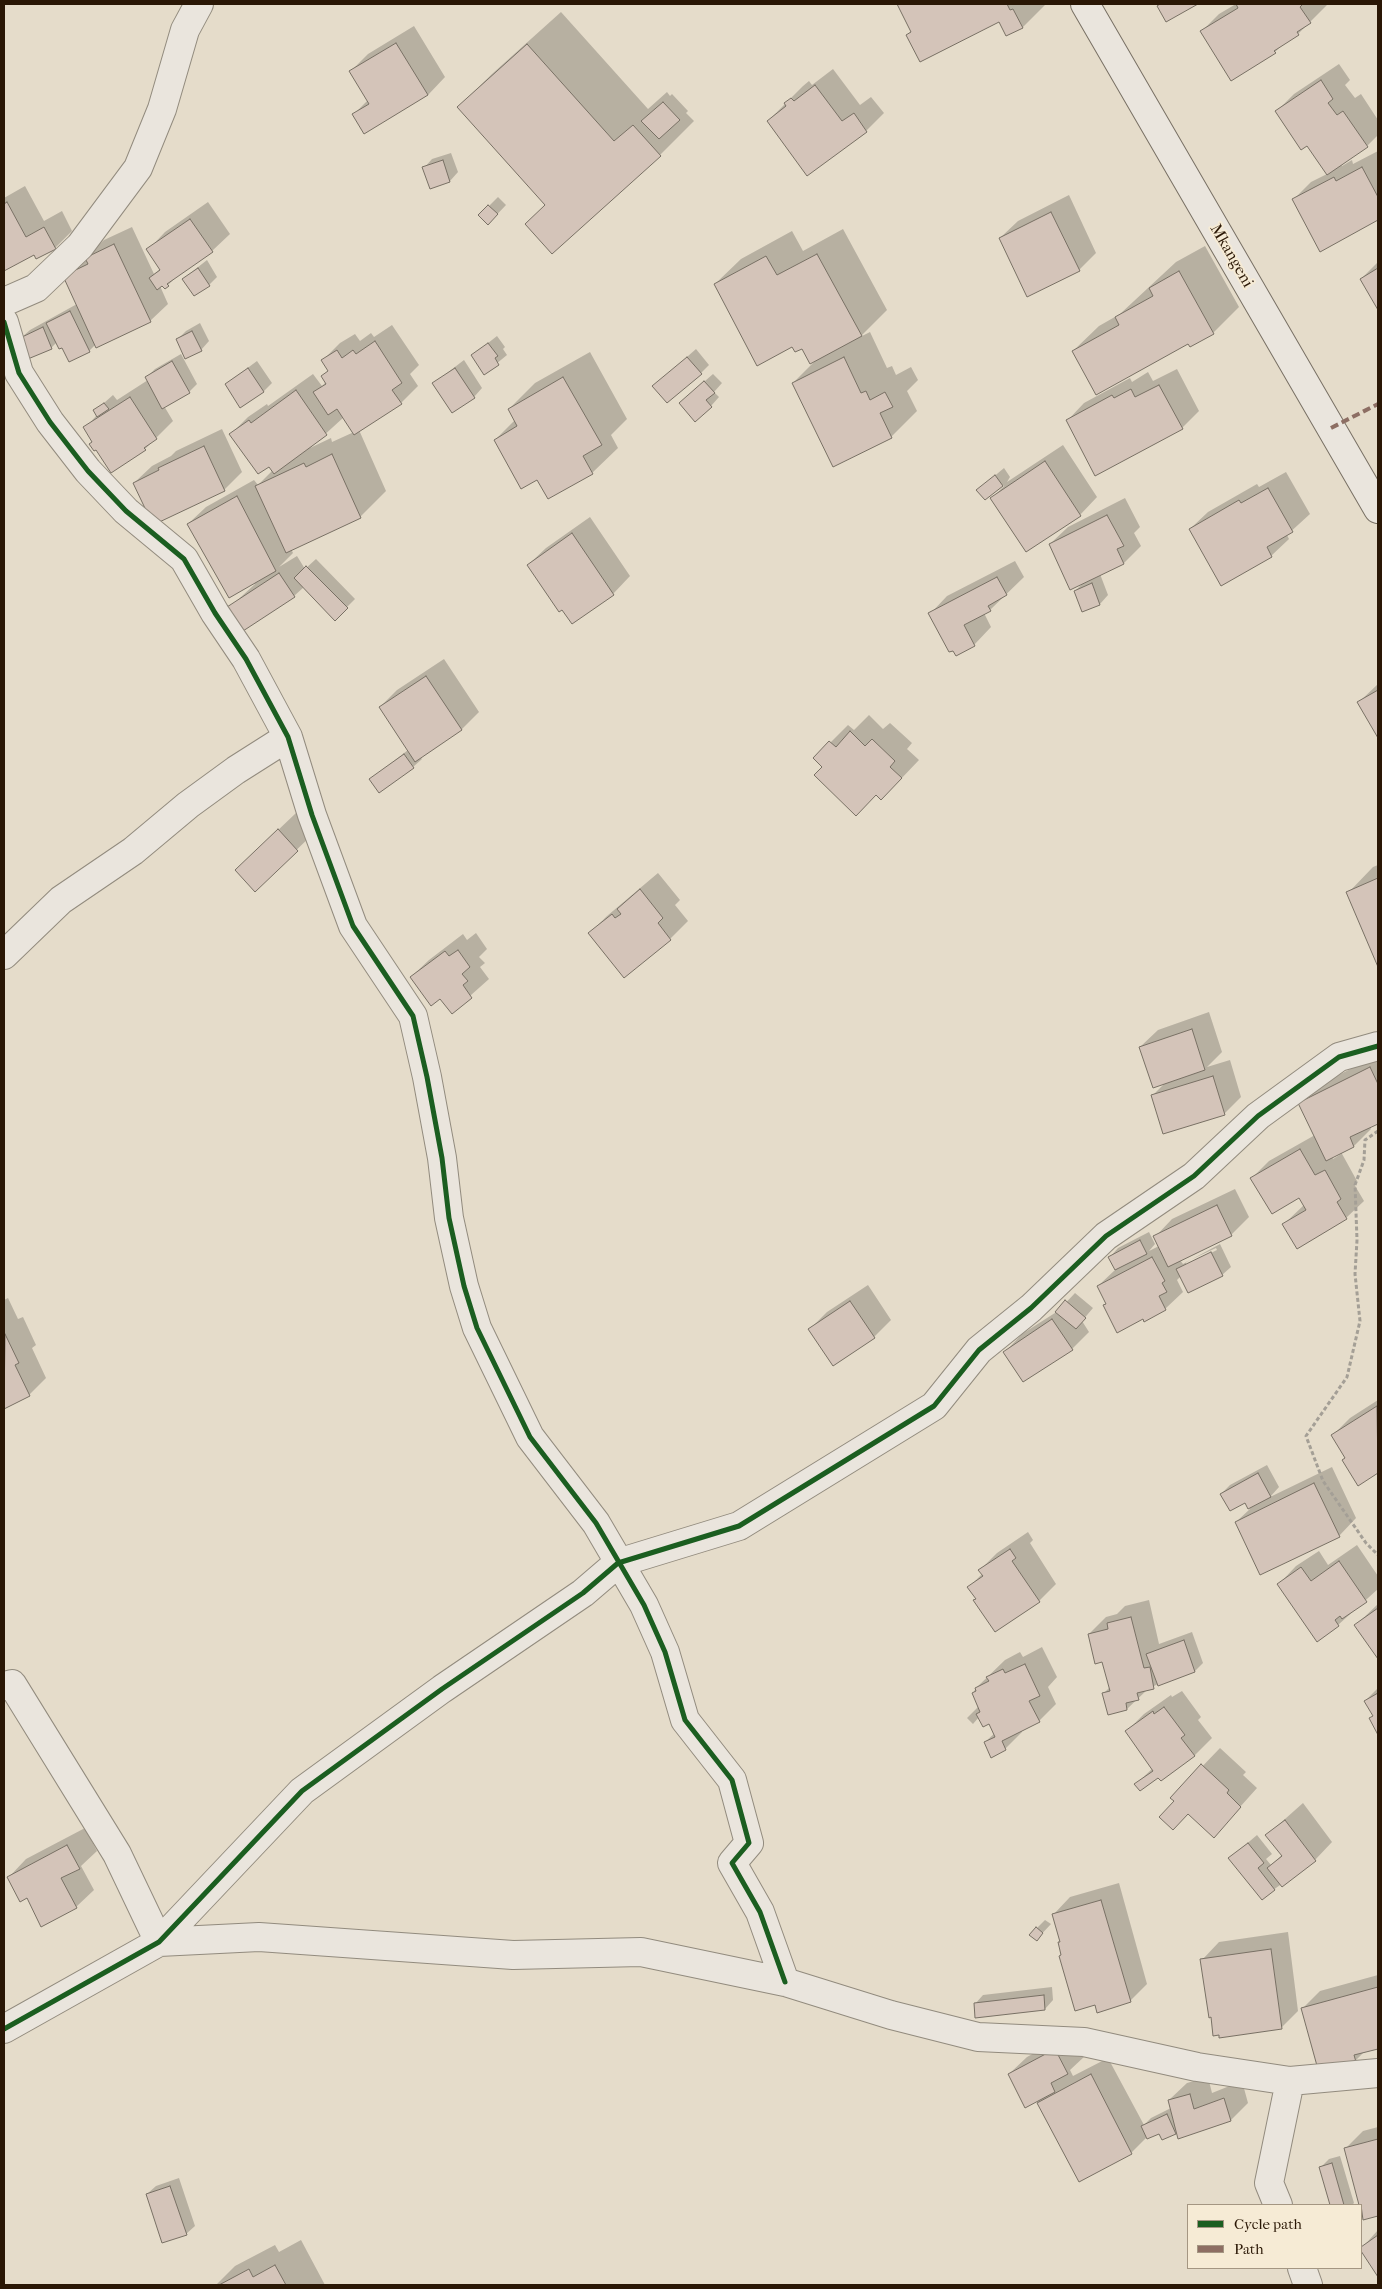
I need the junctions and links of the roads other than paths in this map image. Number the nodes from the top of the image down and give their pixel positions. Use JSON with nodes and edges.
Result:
{"nodes":[{"id":1,"x":199,"y":4,"type":"edge"},
{"id":2,"x":1084,"y":4,"type":"edge"},
{"id":3,"x":4,"y":302,"type":"edge"},
{"id":4,"x":4,"y":322,"type":"edge"},
{"id":5,"x":1378,"y":509,"type":"edge"},
{"id":6,"x":288,"y":737,"type":"junction"},
{"id":7,"x":4,"y":955,"type":"edge"},
{"id":8,"x":1378,"y":1046,"type":"edge"},
{"id":9,"x":618,"y":1563,"type":"junction"},
{"id":10,"x":4,"y":1686,"type":"edge"},
{"id":11,"x":159,"y":1942,"type":"junction"},
{"id":12,"x":785,"y":1982,"type":"junction"},
{"id":13,"x":4,"y":2029,"type":"edge"},
{"id":14,"x":1378,"y":2073,"type":"edge"},
{"id":15,"x":1290,"y":2081,"type":"junction"},
{"id":16,"x":1278,"y":2204,"type":"edge"},
{"id":17,"x":1302,"y":2269,"type":"edge"},
{"id":18,"x":1308,"y":2285,"type":"edge"}],
"edges":[{"from":1,"to":3,"type":"street"},
{"from":2,"to":5,"type":"street","name":"Mkangeni"},
{"from":4,"to":6,"type":"street"},
{"from":6,"to":7,"type":"street"},
{"from":6,"to":9,"type":"street"},
{"from":8,"to":9,"type":"street"},
{"from":9,"to":11,"type":"street"},
{"from":9,"to":12,"type":"street"},
{"from":10,"to":11,"type":"street"},
{"from":11,"to":12,"type":"street"},
{"from":11,"to":13,"type":"street"},
{"from":12,"to":15,"type":"street"},
{"from":14,"to":15,"type":"street"},
{"from":15,"to":16,"type":"street"},
{"from":17,"to":18,"type":"street"}]}
